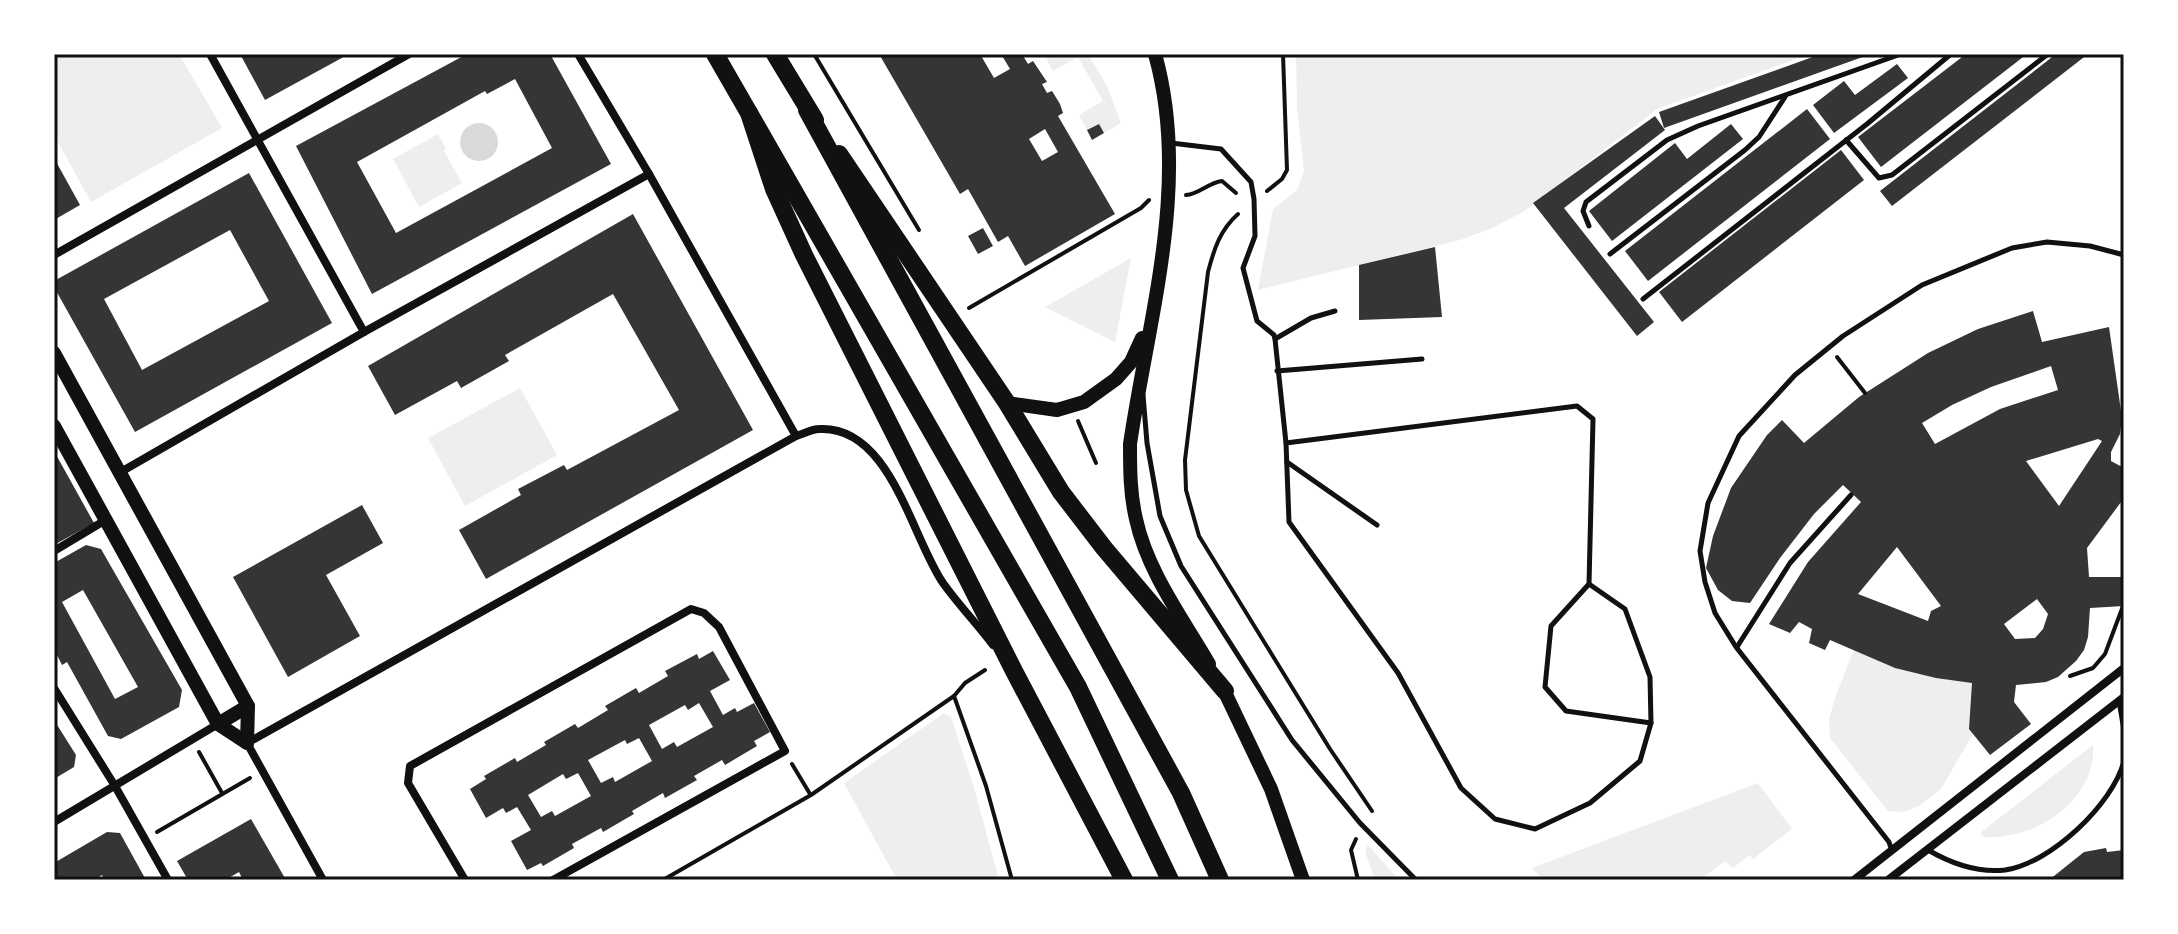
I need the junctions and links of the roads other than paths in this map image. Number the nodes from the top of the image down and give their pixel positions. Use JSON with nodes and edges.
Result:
{"nodes":[{"id":1,"x":210,"y":54,"type":"edge"},
{"id":2,"x":409,"y":54,"type":"edge"},
{"id":3,"x":578,"y":54,"type":"edge"},
{"id":4,"x":715,"y":54,"type":"edge"},
{"id":5,"x":775,"y":54,"type":"edge"},
{"id":6,"x":1155,"y":54,"type":"edge"},
{"id":7,"x":1901,"y":54,"type":"edge"},
{"id":8,"x":1951,"y":54,"type":"edge"},
{"id":9,"x":2048,"y":54,"type":"edge"},
{"id":10,"x":1785,"y":96,"type":"junction"},
{"id":11,"x":807,"y":110,"type":"junction"},
{"id":12,"x":749,"y":113,"type":"junction"},
{"id":13,"x":257,"y":139,"type":"junction"},
{"id":14,"x":1846,"y":140,"type":"junction"},
{"id":15,"x":1170,"y":143,"type":"junction"},
{"id":16,"x":649,"y":174,"type":"junction"},
{"id":17,"x":1589,"y":226,"type":"dead end"},
{"id":18,"x":1610,"y":254,"type":"dead end"},
{"id":19,"x":54,"y":255,"type":"edge"},
{"id":20,"x":2124,"y":255,"type":"edge"},
{"id":21,"x":1643,"y":299,"type":"dead end"},
{"id":22,"x":1335,"y":311,"type":"dead end"},
{"id":23,"x":1151,"y":320,"type":"junction"},
{"id":24,"x":364,"y":332,"type":"junction"},
{"id":25,"x":1275,"y":339,"type":"junction"},
{"id":26,"x":54,"y":353,"type":"edge"},
{"id":27,"x":1422,"y":359,"type":"dead end"},
{"id":28,"x":1277,"y":371,"type":"junction"},
{"id":29,"x":1141,"y":375,"type":"junction"},
{"id":30,"x":1007,"y":403,"type":"junction"},
{"id":31,"x":54,"y":426,"type":"edge"},
{"id":32,"x":796,"y":436,"type":"junction"},
{"id":33,"x":1286,"y":443,"type":"junction"},
{"id":34,"x":1287,"y":462,"type":"junction"},
{"id":35,"x":119,"y":473,"type":"junction"},
{"id":36,"x":1851,"y":495,"type":"dead end"},
{"id":37,"x":104,"y":521,"type":"junction"},
{"id":38,"x":1377,"y":525,"type":"dead end"},
{"id":39,"x":54,"y":551,"type":"edge"},
{"id":40,"x":1589,"y":584,"type":"junction"},
{"id":41,"x":1736,"y":647,"type":"junction"},
{"id":42,"x":2124,"y":668,"type":"edge"},
{"id":43,"x":1014,"y":671,"type":"junction"},
{"id":44,"x":54,"y":688,"type":"edge"},
{"id":45,"x":1225,"y":691,"type":"junction"},
{"id":46,"x":2121,"y":699,"type":"edge"},
{"id":47,"x":248,"y":706,"type":"junction"},
{"id":48,"x":1651,"y":723,"type":"junction"},
{"id":49,"x":218,"y":724,"type":"junction"},
{"id":50,"x":2124,"y":730,"type":"edge"},
{"id":51,"x":247,"y":743,"type":"junction"},
{"id":52,"x":2124,"y":761,"type":"edge"},
{"id":53,"x":115,"y":786,"type":"junction"},
{"id":54,"x":54,"y":822,"type":"edge"},
{"id":55,"x":1927,"y":850,"type":"junction"},
{"id":56,"x":1892,"y":851,"type":"junction"},
{"id":57,"x":168,"y":880,"type":"edge"},
{"id":58,"x":323,"y":880,"type":"edge"},
{"id":59,"x":465,"y":880,"type":"edge"},
{"id":60,"x":553,"y":880,"type":"edge"},
{"id":61,"x":1124,"y":880,"type":"edge"},
{"id":62,"x":1170,"y":880,"type":"edge"},
{"id":63,"x":1220,"y":880,"type":"edge"},
{"id":64,"x":1303,"y":880,"type":"edge"},
{"id":65,"x":1416,"y":880,"type":"edge"},
{"id":66,"x":1854,"y":880,"type":"edge"},
{"id":67,"x":1888,"y":880,"type":"edge"}],
"edges":[{"from":1,"to":13,"type":"street"},
{"from":2,"to":13,"type":"street"},
{"from":3,"to":16,"type":"street"},
{"from":4,"to":12,"type":"main road"},
{"from":5,"to":11,"type":"main road"},
{"from":6,"to":15,"type":"street"},
{"from":7,"to":10,"type":"lane"},
{"from":8,"to":14,"type":"lane"},
{"from":9,"to":14,"type":"lane"},
{"from":10,"to":17,"type":"lane"},
{"from":10,"to":18,"type":"lane"},
{"from":11,"to":30,"type":"main road"},
{"from":11,"to":63,"type":"main road"},
{"from":12,"to":43,"type":"main road"},
{"from":12,"to":62,"type":"main road"},
{"from":13,"to":19,"type":"street"},
{"from":13,"to":24,"type":"street"},
{"from":14,"to":21,"type":"lane"},
{"from":15,"to":23,"type":"street"},
{"from":15,"to":25,"type":"lane"},
{"from":16,"to":24,"type":"street"},
{"from":16,"to":32,"type":"street"},
{"from":20,"to":41,"type":"lane"},
{"from":22,"to":25,"type":"lane"},
{"from":23,"to":29,"type":"street"},
{"from":23,"to":30,"type":"street"},
{"from":24,"to":35,"type":"street"},
{"from":25,"to":28,"type":"lane"},
{"from":26,"to":35,"type":"street"},
{"from":27,"to":28,"type":"lane"},
{"from":28,"to":33,"type":"lane"},
{"from":29,"to":45,"type":"street"},
{"from":29,"to":65,"type":"lane"},
{"from":30,"to":45,"type":"main road"},
{"from":31,"to":37,"type":"street"},
{"from":32,"to":43,"type":"street"},
{"from":32,"to":51,"type":"street"},
{"from":33,"to":34,"type":"lane"},
{"from":33,"to":40,"type":"lane"},
{"from":34,"to":38,"type":"lane"},
{"from":34,"to":48,"type":"lane"},
{"from":35,"to":47,"type":"street"},
{"from":36,"to":41,"type":"lane"},
{"from":37,"to":39,"type":"street"},
{"from":37,"to":49,"type":"street"},
{"from":40,"to":48,"type":"lane"},
{"from":40,"to":48,"type":"lane"},
{"from":41,"to":56,"type":"lane"},
{"from":42,"to":56,"type":"street"},
{"from":43,"to":61,"type":"main road"},
{"from":44,"to":53,"type":"street"},
{"from":45,"to":64,"type":"street"},
{"from":46,"to":50,"type":"lane"},
{"from":46,"to":55,"type":"street"},
{"from":47,"to":49,"type":"street"},
{"from":47,"to":51,"type":"street"},
{"from":49,"to":51,"type":"street"},
{"from":49,"to":53,"type":"street"},
{"from":51,"to":58,"type":"street"},
{"from":52,"to":55,"type":"lane"},
{"from":53,"to":54,"type":"street"},
{"from":53,"to":57,"type":"street"},
{"from":55,"to":67,"type":"street"},
{"from":56,"to":66,"type":"street"},
{"from":59,"to":60,"type":"street"}]}
